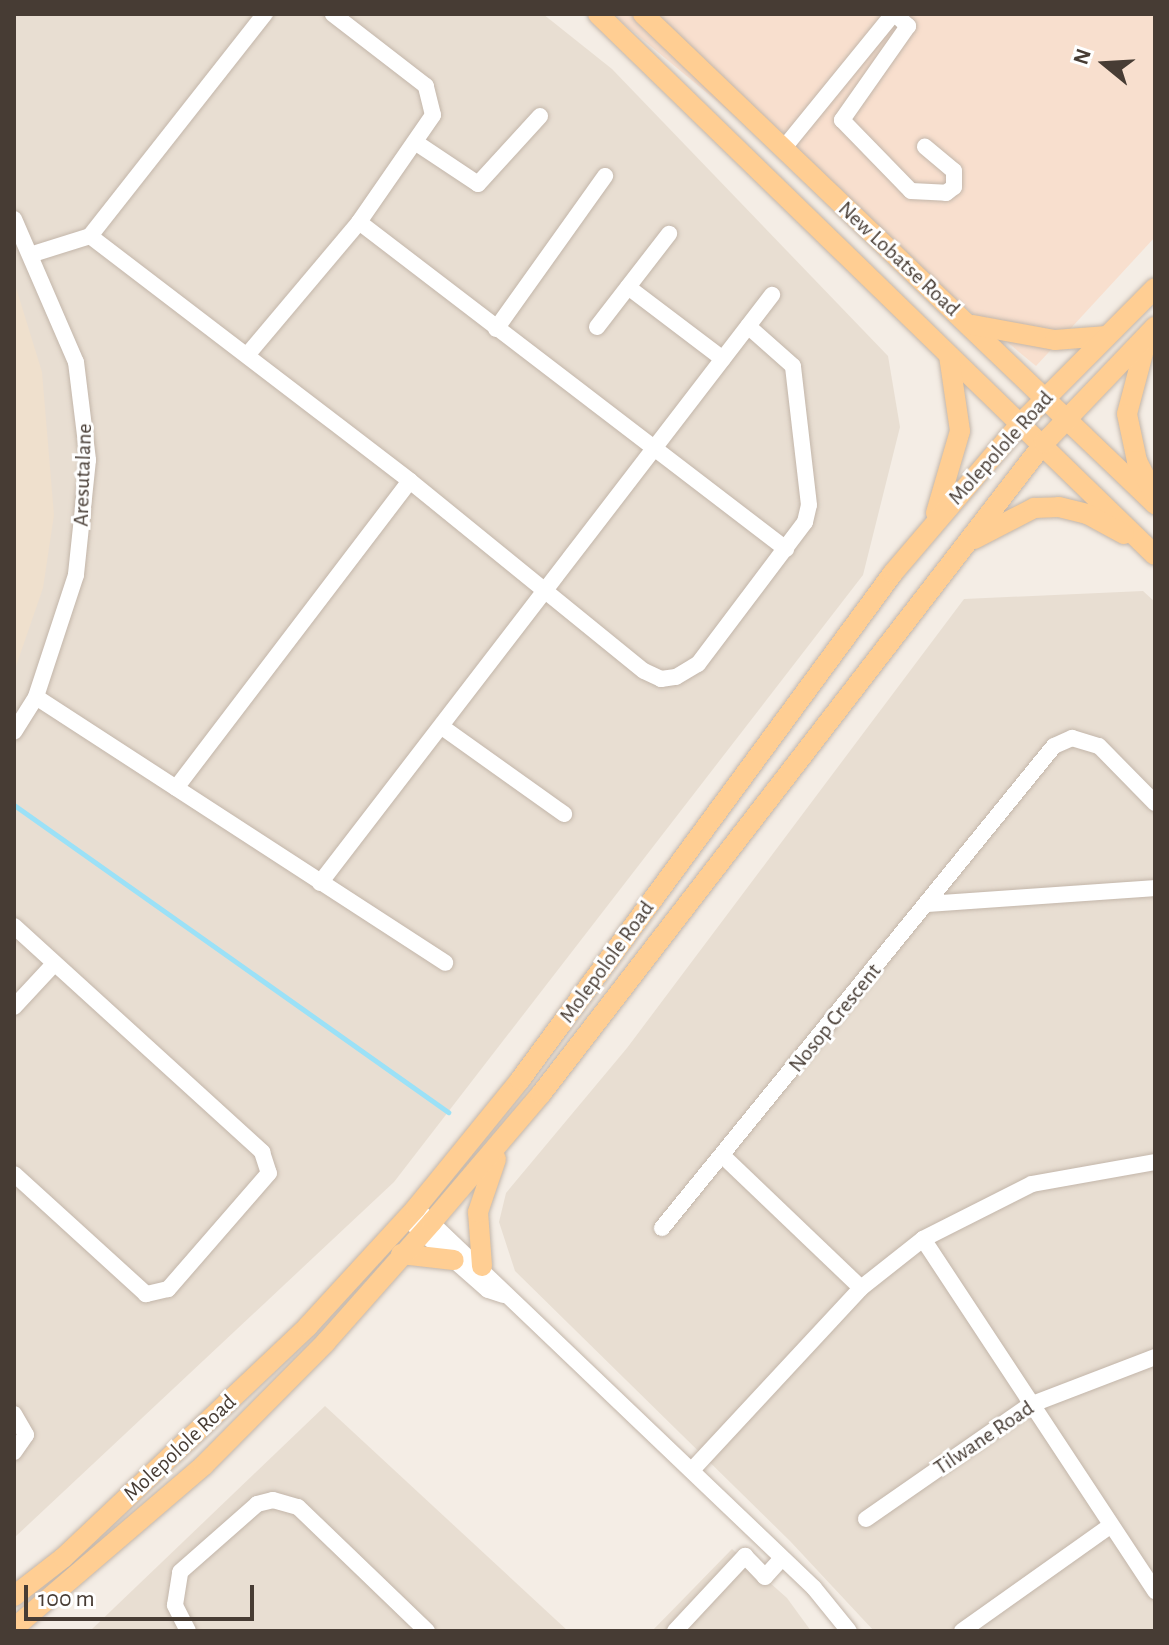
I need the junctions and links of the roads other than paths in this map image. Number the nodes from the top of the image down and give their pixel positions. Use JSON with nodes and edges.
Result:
{"nodes":[{"id":1,"x":265,"y":14,"type":"edge"},
{"id":2,"x":333,"y":14,"type":"edge"},
{"id":3,"x":598,"y":14,"type":"edge"},
{"id":4,"x":643,"y":14,"type":"edge"},
{"id":5,"x":665,"y":14,"type":"edge"},
{"id":6,"x":894,"y":14,"type":"edge"},
{"id":7,"x":686,"y":55,"type":"junction"},
{"id":8,"x":540,"y":116,"type":"dead end"},
{"id":9,"x":418,"y":144,"type":"junction"},
{"id":10,"x":925,"y":147,"type":"dead end"},
{"id":11,"x":783,"y":149,"type":"junction"},
{"id":12,"x":605,"y":176,"type":"dead end"},
{"id":13,"x":14,"y":219,"type":"edge"},
{"id":14,"x":359,"y":222,"type":"junction"},
{"id":15,"x":669,"y":234,"type":"dead end"},
{"id":16,"x":90,"y":236,"type":"junction"},
{"id":17,"x":33,"y":254,"type":"junction"},
{"id":18,"x":628,"y":287,"type":"junction"},
{"id":19,"x":1155,"y":288,"type":"edge"},
{"id":20,"x":772,"y":295,"type":"dead end"},
{"id":21,"x":969,"y":324,"type":"junction"},
{"id":22,"x":748,"y":326,"type":"junction"},
{"id":23,"x":597,"y":327,"type":"dead end"},
{"id":24,"x":496,"y":329,"type":"junction"},
{"id":25,"x":1152,"y":331,"type":"edge"},
{"id":26,"x":1107,"y":336,"type":"junction"},
{"id":27,"x":248,"y":354,"type":"junction"},
{"id":28,"x":949,"y":356,"type":"junction"},
{"id":29,"x":723,"y":359,"type":"junction"},
{"id":30,"x":1043,"y":400,"type":"junction"},
{"id":31,"x":1065,"y":420,"type":"junction"},
{"id":32,"x":1021,"y":423,"type":"junction"},
{"id":33,"x":1044,"y":443,"type":"junction"},
{"id":34,"x":653,"y":447,"type":"junction"},
{"id":35,"x":410,"y":481,"type":"junction"},
{"id":36,"x":1155,"y":496,"type":"edge"},
{"id":37,"x":1155,"y":504,"type":"edge"},
{"id":38,"x":930,"y":528,"type":"junction"},
{"id":39,"x":960,"y":548,"type":"junction"},
{"id":40,"x":786,"y":549,"type":"junction"},
{"id":41,"x":1150,"y":550,"type":"edge"},
{"id":42,"x":545,"y":587,"type":"junction"},
{"id":43,"x":36,"y":697,"type":"junction"},
{"id":44,"x":442,"y":727,"type":"junction"},
{"id":45,"x":14,"y":732,"type":"edge"},
{"id":46,"x":176,"y":788,"type":"junction"},
{"id":47,"x":1155,"y":803,"type":"edge"},
{"id":48,"x":564,"y":814,"type":"dead end"},
{"id":49,"x":320,"y":883,"type":"junction"},
{"id":50,"x":1155,"y":888,"type":"edge"},
{"id":51,"x":928,"y":904,"type":"junction"},
{"id":52,"x":14,"y":926,"type":"edge"},
{"id":53,"x":445,"y":963,"type":"dead end"},
{"id":54,"x":54,"y":964,"type":"junction"},
{"id":55,"x":14,"y":1007,"type":"edge"},
{"id":56,"x":508,"y":1133,"type":"junction"},
{"id":57,"x":723,"y":1156,"type":"junction"},
{"id":58,"x":1155,"y":1162,"type":"edge"},
{"id":59,"x":14,"y":1174,"type":"edge"},
{"id":60,"x":419,"y":1220,"type":"junction"},
{"id":61,"x":662,"y":1228,"type":"dead end"},
{"id":62,"x":923,"y":1239,"type":"junction"},
{"id":63,"x":401,"y":1254,"type":"junction"},
{"id":64,"x":454,"y":1260,"type":"junction"},
{"id":65,"x":482,"y":1266,"type":"junction"},
{"id":66,"x":861,"y":1288,"type":"junction"},
{"id":67,"x":503,"y":1295,"type":"junction"},
{"id":68,"x":1155,"y":1357,"type":"edge"},
{"id":69,"x":1030,"y":1405,"type":"junction"},
{"id":70,"x":14,"y":1414,"type":"edge"},
{"id":71,"x":14,"y":1452,"type":"edge"},
{"id":72,"x":692,"y":1470,"type":"junction"},
{"id":73,"x":866,"y":1519,"type":"dead end"},
{"id":74,"x":1110,"y":1526,"type":"junction"},
{"id":75,"x":782,"y":1558,"type":"junction"},
{"id":76,"x":1155,"y":1591,"type":"edge"},
{"id":77,"x":14,"y":1596,"type":"edge"},
{"id":78,"x":988,"y":1624,"type":"edge"},
{"id":79,"x":14,"y":1628,"type":"edge"},
{"id":80,"x":188,"y":1631,"type":"edge"},
{"id":81,"x":427,"y":1631,"type":"edge"},
{"id":82,"x":675,"y":1631,"type":"edge"},
{"id":83,"x":849,"y":1631,"type":"edge"},
{"id":84,"x":962,"y":1631,"type":"edge"}],
"edges":[{"from":1,"to":16,"type":"street"},
{"from":2,"to":9,"type":"street"},
{"from":3,"to":28,"type":"main road","name":"New Lobatse Road"},
{"from":4,"to":7,"type":"main road","name":"New Lobatse Road"},
{"from":5,"to":7,"type":"main road"},
{"from":6,"to":10,"type":"street"},
{"from":6,"to":11,"type":"street"},
{"from":7,"to":11,"type":"main road","name":"New Lobatse Road"},
{"from":8,"to":9,"type":"street"},
{"from":9,"to":14,"type":"street"},
{"from":11,"to":21,"type":"main road","name":"New Lobatse Road"},
{"from":12,"to":24,"type":"street"},
{"from":13,"to":17,"type":"street","name":"Aresutalane"},
{"from":14,"to":24,"type":"street"},
{"from":14,"to":27,"type":"street"},
{"from":15,"to":18,"type":"street"},
{"from":16,"to":17,"type":"street"},
{"from":16,"to":27,"type":"street"},
{"from":17,"to":43,"type":"street","name":"Aresutalane"},
{"from":18,"to":23,"type":"street"},
{"from":18,"to":29,"type":"street"},
{"from":19,"to":26,"type":"main road","name":"Molepolole Road"},
{"from":20,"to":22,"type":"street"},
{"from":21,"to":26,"type":"main road"},
{"from":21,"to":30,"type":"main road","name":"New Lobatse Road"},
{"from":22,"to":29,"type":"street"},
{"from":22,"to":40,"type":"street"},
{"from":24,"to":34,"type":"street"},
{"from":25,"to":31,"type":"main road","name":"Molepolole Road"},
{"from":25,"to":36,"type":"main road"},
{"from":26,"to":30,"type":"main road","name":"Molepolole Road"},
{"from":27,"to":35,"type":"street"},
{"from":28,"to":32,"type":"main road","name":"New Lobatse Road"},
{"from":28,"to":38,"type":"main road"},
{"from":29,"to":34,"type":"street"},
{"from":30,"to":31,"type":"main road","name":"New Lobatse Road"},
{"from":30,"to":32,"type":"main road","name":"Molepolole Road"},
{"from":31,"to":33,"type":"main road","name":"Molepolole Road"},
{"from":31,"to":37,"type":"main road","name":"New Lobatse Road"},
{"from":32,"to":33,"type":"main road","name":"New Lobatse Road"},
{"from":32,"to":38,"type":"main road","name":"Molepolole Road"},
{"from":33,"to":39,"type":"main road","name":"Molepolole Road"},
{"from":33,"to":41,"type":"main road"},
{"from":34,"to":40,"type":"street"},
{"from":34,"to":42,"type":"street"},
{"from":35,"to":42,"type":"street"},
{"from":35,"to":46,"type":"street"},
{"from":38,"to":60,"type":"main road","name":"Molepolole Road"},
{"from":39,"to":41,"type":"main road"},
{"from":39,"to":56,"type":"main road","name":"Molepolole Road"},
{"from":40,"to":42,"type":"street"},
{"from":42,"to":44,"type":"street"},
{"from":43,"to":45,"type":"street","name":"Aresutalane"},
{"from":43,"to":46,"type":"street"},
{"from":44,"to":48,"type":"street"},
{"from":44,"to":49,"type":"street"},
{"from":46,"to":49,"type":"street"},
{"from":47,"to":51,"type":"street","name":"Nosop Crescent"},
{"from":49,"to":53,"type":"street"},
{"from":50,"to":51,"type":"street"},
{"from":51,"to":57,"type":"street","name":"Nosop Crescent"},
{"from":52,"to":54,"type":"street"},
{"from":54,"to":55,"type":"street"},
{"from":54,"to":59,"type":"street"},
{"from":56,"to":60,"type":"main road","name":"Molepolole Road"},
{"from":56,"to":65,"type":"main road"},
{"from":57,"to":61,"type":"street","name":"Nosop Crescent"},
{"from":57,"to":66,"type":"street"},
{"from":58,"to":62,"type":"street"},
{"from":60,"to":63,"type":"main road","name":"Molepolole Road"},
{"from":60,"to":64,"type":"street"},
{"from":60,"to":65,"type":"street"},
{"from":60,"to":77,"type":"main road","name":"Molepolole Road"},
{"from":62,"to":66,"type":"street"},
{"from":62,"to":69,"type":"street"},
{"from":63,"to":64,"type":"main road"},
{"from":63,"to":79,"type":"main road","name":"Molepolole Road"},
{"from":64,"to":67,"type":"street"},
{"from":65,"to":67,"type":"street"},
{"from":66,"to":72,"type":"street"},
{"from":67,"to":72,"type":"street"},
{"from":68,"to":69,"type":"street","name":"Tilwane Road"},
{"from":69,"to":73,"type":"street","name":"Tilwane Road"},
{"from":69,"to":74,"type":"street"},
{"from":70,"to":71,"type":"street"},
{"from":72,"to":75,"type":"street"},
{"from":74,"to":76,"type":"street"},
{"from":74,"to":78,"type":"street"},
{"from":75,"to":82,"type":"street"},
{"from":75,"to":83,"type":"street"},
{"from":78,"to":84,"type":"street"},
{"from":80,"to":81,"type":"street"}]}
